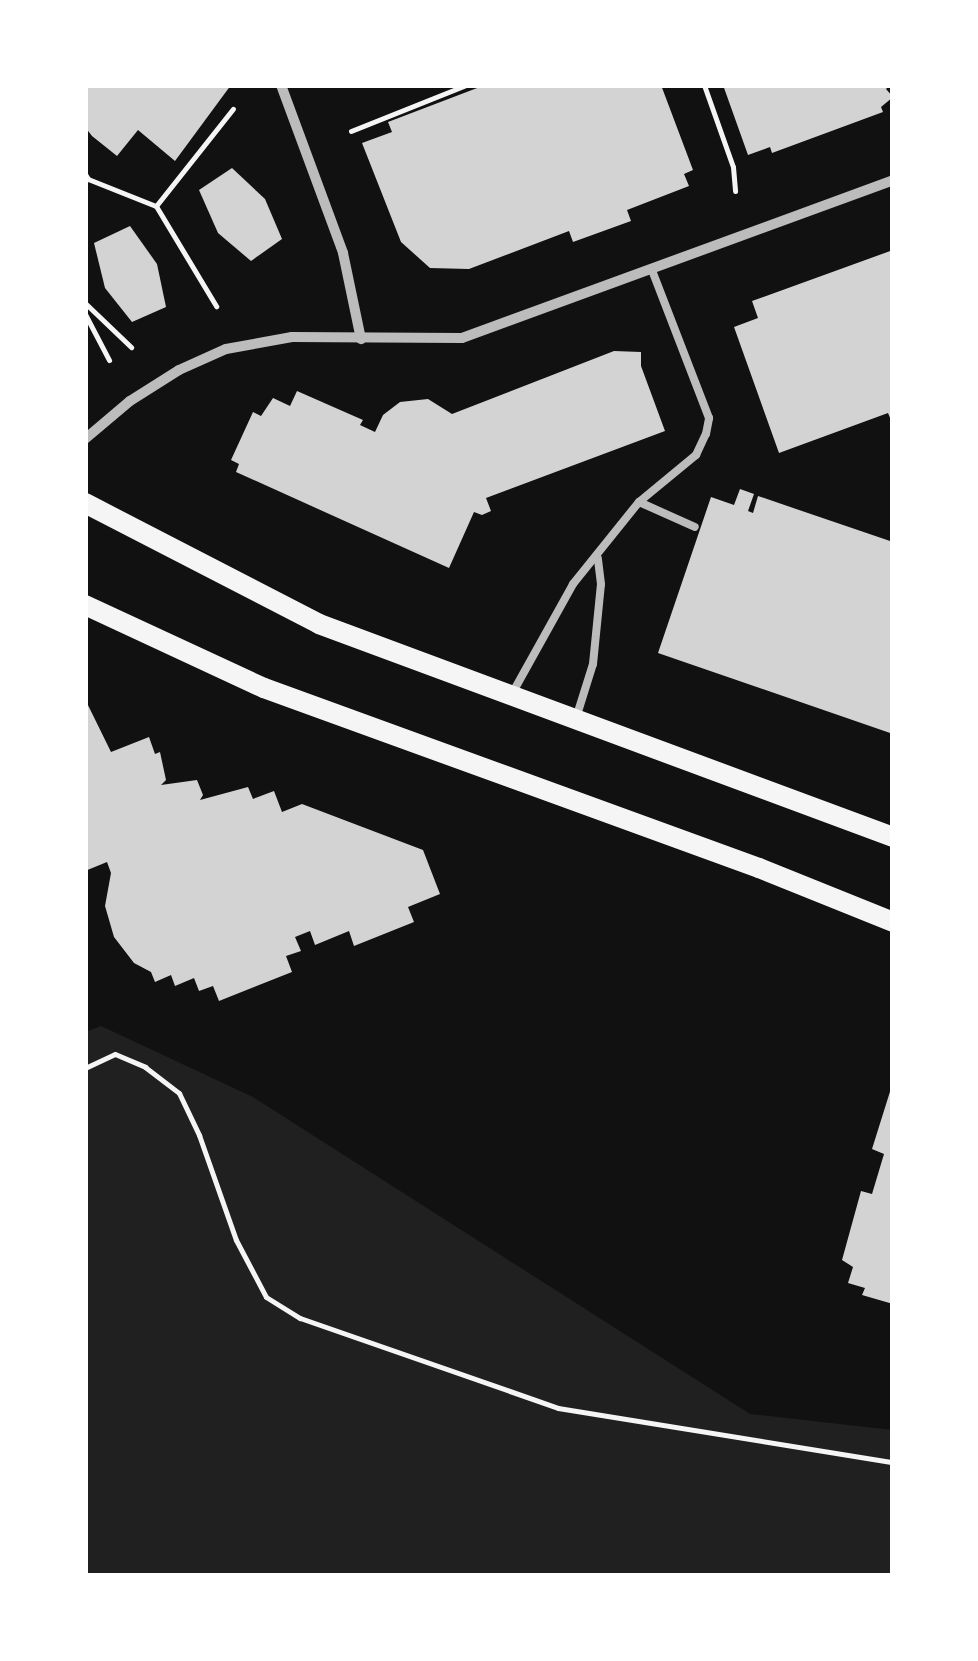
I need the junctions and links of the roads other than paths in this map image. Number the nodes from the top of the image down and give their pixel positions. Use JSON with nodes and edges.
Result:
{"nodes":[{"id":1,"x":281,"y":85,"type":"edge"},
{"id":2,"x":893,"y":180,"type":"edge"},
{"id":3,"x":652,"y":270,"type":"junction"},
{"id":4,"x":361,"y":339,"type":"junction"},
{"id":5,"x":85,"y":439,"type":"edge"},
{"id":6,"x":639,"y":502,"type":"junction"},
{"id":7,"x":85,"y":503,"type":"edge"},
{"id":8,"x":695,"y":527,"type":"dead end"},
{"id":9,"x":598,"y":558,"type":"junction"},
{"id":10,"x":85,"y":605,"type":"edge"},
{"id":11,"x":511,"y":696,"type":"junction"},
{"id":12,"x":576,"y":719,"type":"junction"},
{"id":13,"x":893,"y":837,"type":"edge"},
{"id":14,"x":893,"y":922,"type":"edge"}],
"edges":[{"from":1,"to":4,"type":"street"},
{"from":2,"to":3,"type":"street"},
{"from":3,"to":4,"type":"street"},
{"from":3,"to":6,"type":"lane"},
{"from":4,"to":5,"type":"street"},
{"from":6,"to":8,"type":"lane"},
{"from":6,"to":9,"type":"lane"},
{"from":7,"to":11,"type":"main road"},
{"from":9,"to":11,"type":"lane"},
{"from":9,"to":12,"type":"lane"},
{"from":10,"to":14,"type":"main road"},
{"from":11,"to":12,"type":"main road"},
{"from":12,"to":13,"type":"main road"}]}
